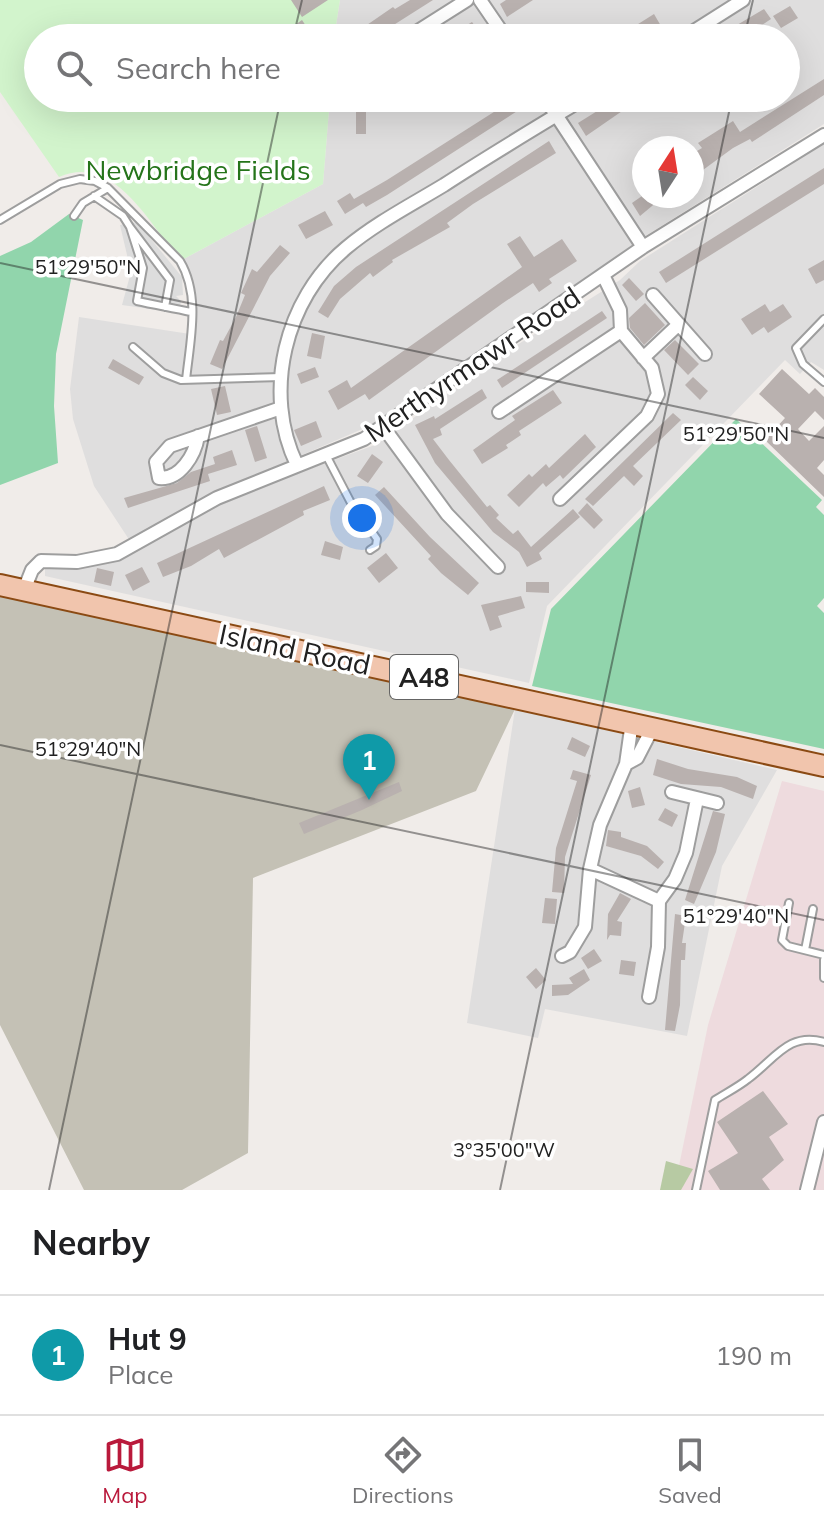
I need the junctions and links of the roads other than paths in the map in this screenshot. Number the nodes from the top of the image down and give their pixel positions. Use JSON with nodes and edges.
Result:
{"nodes":[{"id":1,"x":467,"y":0,"type":"edge"},
{"id":2,"x":480,"y":0,"type":"edge"},
{"id":3,"x":743,"y":0,"type":"edge"},
{"id":4,"x":429,"y":24,"type":"edge"},
{"id":5,"x":496,"y":24,"type":"edge"},
{"id":6,"x":705,"y":24,"type":"edge"},
{"id":7,"x":555,"y":112,"type":"edge"},
{"id":8,"x":562,"y":112,"type":"edge"},
{"id":9,"x":557,"y":115,"type":"junction"},
{"id":10,"x":824,"y":135,"type":"edge"},
{"id":11,"x":108,"y":188,"type":"junction"},
{"id":12,"x":94,"y":196,"type":"junction"},
{"id":13,"x":74,"y":216,"type":"dead end"},
{"id":14,"x":0,"y":220,"type":"edge"},
{"id":15,"x":130,"y":227,"type":"junction"},
{"id":16,"x":643,"y":247,"type":"junction"},
{"id":17,"x":603,"y":275,"type":"junction"},
{"id":18,"x":167,"y":295,"type":"junction"},
{"id":19,"x":653,"y":295,"type":"dead end"},
{"id":20,"x":165,"y":307,"type":"junction"},
{"id":21,"x":187,"y":311,"type":"junction"},
{"id":22,"x":824,"y":319,"type":"edge"},
{"id":23,"x":679,"y":324,"type":"junction"},
{"id":24,"x":621,"y":331,"type":"junction"},
{"id":25,"x":133,"y":347,"type":"dead end"},
{"id":26,"x":705,"y":354,"type":"dead end"},
{"id":27,"x":643,"y":358,"type":"junction"},
{"id":28,"x":282,"y":377,"type":"junction"},
{"id":29,"x":186,"y":380,"type":"junction"},
{"id":30,"x":824,"y":382,"type":"edge"},
{"id":31,"x":281,"y":408,"type":"junction"},
{"id":32,"x":499,"y":412,"type":"dead end"},
{"id":33,"x":384,"y":428,"type":"junction"},
{"id":34,"x":198,"y":436,"type":"dead end"},
{"id":35,"x":326,"y":455,"type":"junction"},
{"id":36,"x":297,"y":465,"type":"junction"},
{"id":37,"x":560,"y":499,"type":"dead end"},
{"id":38,"x":370,"y":550,"type":"dead end"},
{"id":39,"x":498,"y":567,"type":"dead end"},
{"id":40,"x":0,"y":585,"type":"edge"},
{"id":41,"x":24,"y":590,"type":"junction"},
{"id":42,"x":632,"y":722,"type":"junction"},
{"id":43,"x":653,"y":727,"type":"junction"},
{"id":44,"x":626,"y":764,"type":"junction"},
{"id":45,"x":824,"y":766,"type":"edge"},
{"id":46,"x":672,"y":792,"type":"dead end"},
{"id":47,"x":697,"y":799,"type":"junction"},
{"id":48,"x":717,"y":803,"type":"dead end"},
{"id":49,"x":590,"y":869,"type":"junction"},
{"id":50,"x":659,"y":901,"type":"junction"},
{"id":51,"x":789,"y":903,"type":"dead end"},
{"id":52,"x":813,"y":909,"type":"dead end"},
{"id":53,"x":805,"y":950,"type":"junction"},
{"id":54,"x":562,"y":956,"type":"dead end"},
{"id":55,"x":824,"y":958,"type":"edge"},
{"id":56,"x":824,"y":978,"type":"edge"},
{"id":57,"x":649,"y":997,"type":"dead end"},
{"id":58,"x":824,"y":1042,"type":"edge"},
{"id":59,"x":824,"y":1122,"type":"edge"},
{"id":60,"x":696,"y":1190,"type":"edge"},
{"id":61,"x":807,"y":1190,"type":"edge"}],
"edges":[{"from":1,"to":4,"type":"street"},
{"from":2,"to":5,"type":"street"},
{"from":3,"to":6,"type":"street"},
{"from":7,"to":9,"type":"street"},
{"from":8,"to":9,"type":"street"},
{"from":9,"to":16,"type":"street"},
{"from":9,"to":28,"type":"street"},
{"from":10,"to":16,"type":"street","name":"Merthyrmawr Road"},
{"from":11,"to":12,"type":"lane"},
{"from":11,"to":14,"type":"lane"},
{"from":11,"to":21,"type":"lane"},
{"from":12,"to":13,"type":"lane"},
{"from":12,"to":15,"type":"lane"},
{"from":15,"to":18,"type":"lane"},
{"from":15,"to":20,"type":"lane"},
{"from":16,"to":17,"type":"street","name":"Merthyrmawr Road"},
{"from":17,"to":24,"type":"street"},
{"from":17,"to":33,"type":"street","name":"Merthyrmawr Road"},
{"from":18,"to":20,"type":"lane"},
{"from":18,"to":21,"type":"lane"},
{"from":19,"to":23,"type":"street"},
{"from":20,"to":21,"type":"lane"},
{"from":21,"to":29,"type":"lane"},
{"from":22,"to":30,"type":"lane"},
{"from":23,"to":26,"type":"street"},
{"from":23,"to":27,"type":"street"},
{"from":24,"to":27,"type":"street"},
{"from":24,"to":32,"type":"street"},
{"from":25,"to":29,"type":"lane"},
{"from":27,"to":37,"type":"street"},
{"from":28,"to":29,"type":"lane"},
{"from":28,"to":31,"type":"street"},
{"from":31,"to":34,"type":"street"},
{"from":31,"to":36,"type":"street"},
{"from":33,"to":35,"type":"street","name":"Merthyrmawr Road"},
{"from":33,"to":39,"type":"street"},
{"from":35,"to":36,"type":"street","name":"Merthyrmawr Road"},
{"from":35,"to":38,"type":"lane"},
{"from":36,"to":41,"type":"street","name":"Merthyrmawr Road"},
{"from":40,"to":41,"type":"main road","name":"Island Road","number":"A48"},
{"from":41,"to":42,"type":"main road","name":"Island Road","number":"A48"},
{"from":42,"to":43,"type":"main road","name":"Island Road","number":"A48"},
{"from":42,"to":44,"type":"street"},
{"from":43,"to":44,"type":"street"},
{"from":43,"to":45,"type":"main road","name":"Island Road","number":"A48"},
{"from":44,"to":49,"type":"street"},
{"from":46,"to":47,"type":"street"},
{"from":47,"to":48,"type":"street"},
{"from":47,"to":50,"type":"street"},
{"from":49,"to":50,"type":"street"},
{"from":49,"to":54,"type":"street"},
{"from":50,"to":57,"type":"street"},
{"from":51,"to":53,"type":"lane"},
{"from":52,"to":53,"type":"lane"},
{"from":53,"to":55,"type":"lane"},
{"from":55,"to":56,"type":"lane"},
{"from":58,"to":60,"type":"lane"},
{"from":59,"to":61,"type":"street"}]}
